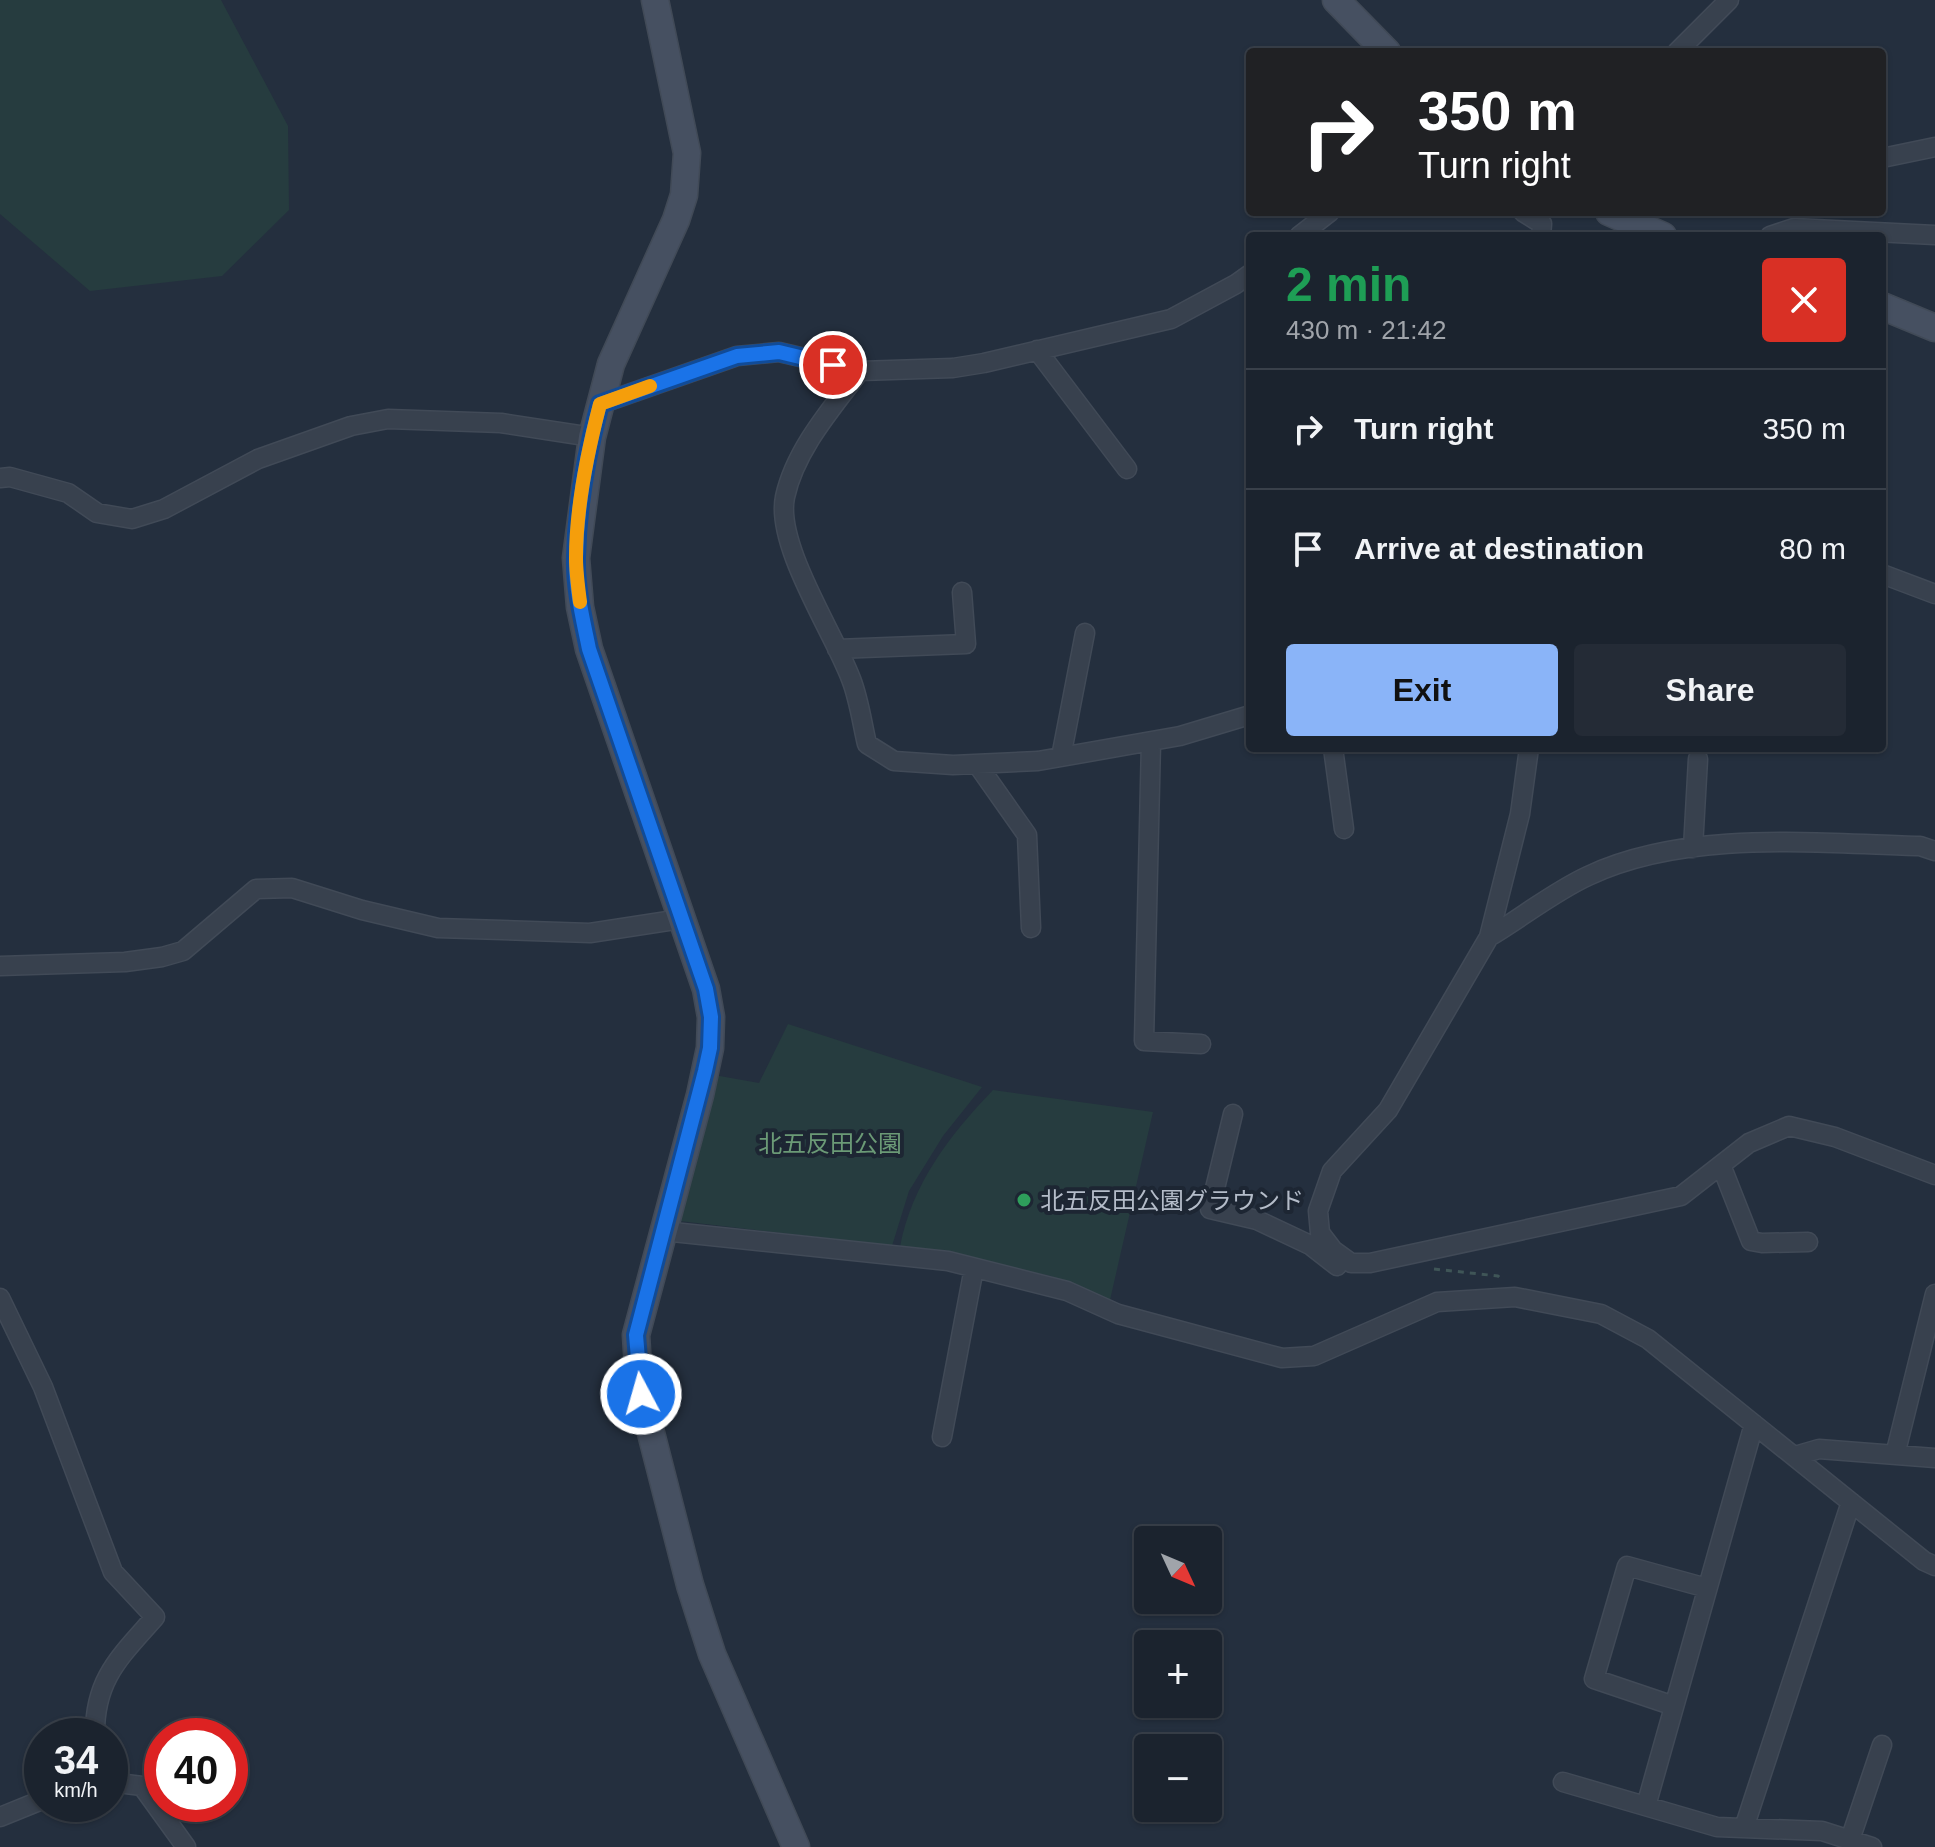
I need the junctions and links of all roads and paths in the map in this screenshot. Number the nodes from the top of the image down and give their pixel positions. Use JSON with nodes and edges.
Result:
{"nodes":[{"id":1,"x":655,"y":0,"type":"edge"},
{"id":2,"x":1336,"y":0,"type":"edge"},
{"id":3,"x":1729,"y":0,"type":"edge"},
{"id":4,"x":1383,"y":48,"type":"edge"},
{"id":5,"x":1681,"y":48,"type":"edge"},
{"id":6,"x":1935,"y":147,"type":"edge"},
{"id":7,"x":1886,"y":157,"type":"edge"},
{"id":8,"x":1325,"y":216,"type":"edge"},
{"id":9,"x":1529,"y":216,"type":"edge"},
{"id":10,"x":1618,"y":216,"type":"edge"},
{"id":11,"x":1304,"y":232,"type":"edge"},
{"id":12,"x":1541,"y":232,"type":"edge"},
{"id":13,"x":1654,"y":232,"type":"edge"},
{"id":14,"x":1782,"y":232,"type":"edge"},
{"id":15,"x":1875,"y":232,"type":"edge"},
{"id":16,"x":1886,"y":233,"type":"edge"},
{"id":17,"x":1935,"y":235,"type":"edge"},
{"id":18,"x":1246,"y":277,"type":"edge"},
{"id":19,"x":1886,"y":308,"type":"edge"},
{"id":20,"x":1935,"y":328,"type":"edge"},
{"id":21,"x":1037,"y":350,"type":"junction"},
{"id":22,"x":860,"y":371,"type":"junction"},
{"id":23,"x":600,"y":404,"type":"junction"},
{"id":24,"x":592,"y":437,"type":"junction"},
{"id":25,"x":1127,"y":469,"type":"dead end"},
{"id":26,"x":0,"y":478,"type":"edge"},
{"id":27,"x":1886,"y":576,"type":"edge"},
{"id":28,"x":962,"y":592,"type":"dead end"},
{"id":29,"x":1935,"y":594,"type":"edge"},
{"id":30,"x":1085,"y":633,"type":"dead end"},
{"id":31,"x":837,"y":649,"type":"junction"},
{"id":32,"x":1246,"y":716,"type":"edge"},
{"id":33,"x":1151,"y":742,"type":"junction"},
{"id":34,"x":1334,"y":752,"type":"edge"},
{"id":35,"x":1528,"y":752,"type":"edge"},
{"id":36,"x":1061,"y":757,"type":"junction"},
{"id":37,"x":1698,"y":759,"type":"dead end"},
{"id":38,"x":977,"y":764,"type":"junction"},
{"id":39,"x":1344,"y":829,"type":"dead end"},
{"id":40,"x":1693,"y":848,"type":"junction"},
{"id":41,"x":1935,"y":851,"type":"edge"},
{"id":42,"x":681,"y":919,"type":"junction"},
{"id":43,"x":1031,"y":928,"type":"dead end"},
{"id":44,"x":1489,"y":937,"type":"junction"},
{"id":45,"x":0,"y":966,"type":"edge"},
{"id":46,"x":1201,"y":1044,"type":"dead end"},
{"id":47,"x":1233,"y":1114,"type":"dead end"},
{"id":48,"x":1721,"y":1165,"type":"junction"},
{"id":49,"x":1935,"y":1175,"type":"edge"},
{"id":50,"x":663,"y":1231,"type":"junction"},
{"id":51,"x":1808,"y":1242,"type":"dead end"},
{"id":52,"x":1363,"y":1263,"type":"junction"},
{"id":53,"x":974,"y":1268,"type":"junction"},
{"id":54,"x":1427,"y":1269,"type":"dead end"},
{"id":55,"x":1935,"y":1294,"type":"edge"},
{"id":56,"x":1515,"y":1297,"type":"junction"},
{"id":57,"x":0,"y":1298,"type":"edge"},
{"id":58,"x":1754,"y":1424,"type":"junction"},
{"id":59,"x":942,"y":1437,"type":"dead end"},
{"id":60,"x":1895,"y":1455,"type":"junction"},
{"id":61,"x":1795,"y":1456,"type":"junction"},
{"id":62,"x":1935,"y":1458,"type":"edge"},
{"id":63,"x":1851,"y":1502,"type":"junction"},
{"id":64,"x":1935,"y":1566,"type":"edge"},
{"id":65,"x":1707,"y":1588,"type":"junction"},
{"id":66,"x":1674,"y":1706,"type":"junction"},
{"id":67,"x":95,"y":1718,"type":"edge"},
{"id":68,"x":1882,"y":1745,"type":"dead end"},
{"id":69,"x":1563,"y":1782,"type":"dead end"},
{"id":70,"x":128,"y":1784,"type":"edge"},
{"id":71,"x":1646,"y":1806,"type":"junction"},
{"id":72,"x":24,"y":1807,"type":"edge"},
{"id":73,"x":0,"y":1817,"type":"edge"},
{"id":74,"x":1744,"y":1828,"type":"junction"},
{"id":75,"x":1850,"y":1840,"type":"junction"},
{"id":76,"x":186,"y":1847,"type":"edge"},
{"id":77,"x":796,"y":1847,"type":"edge"},
{"id":78,"x":1872,"y":1847,"type":"edge"}],
"edges":[{"from":1,"to":23,"type":"street"},
{"from":2,"to":4,"type":"street"},
{"from":3,"to":5,"type":"street"},
{"from":6,"to":7,"type":"street"},
{"from":8,"to":11,"type":"street"},
{"from":9,"to":12,"type":"street"},
{"from":10,"to":13,"type":"street"},
{"from":14,"to":15,"type":"street"},
{"from":16,"to":17,"type":"street"},
{"from":18,"to":21,"type":"street"},
{"from":19,"to":20,"type":"street"},
{"from":21,"to":22,"type":"street"},
{"from":21,"to":25,"type":"street"},
{"from":22,"to":23,"type":"street"},
{"from":22,"to":31,"type":"street"},
{"from":23,"to":24,"type":"street"},
{"from":24,"to":26,"type":"street"},
{"from":24,"to":42,"type":"street"},
{"from":27,"to":29,"type":"street"},
{"from":28,"to":31,"type":"street"},
{"from":30,"to":36,"type":"street"},
{"from":31,"to":38,"type":"street"},
{"from":32,"to":33,"type":"street"},
{"from":33,"to":36,"type":"street"},
{"from":33,"to":46,"type":"street"},
{"from":34,"to":39,"type":"street"},
{"from":35,"to":44,"type":"street"},
{"from":36,"to":38,"type":"street"},
{"from":37,"to":40,"type":"street"},
{"from":38,"to":43,"type":"street"},
{"from":40,"to":41,"type":"street"},
{"from":40,"to":44,"type":"street"},
{"from":42,"to":45,"type":"street"},
{"from":42,"to":50,"type":"street"},
{"from":44,"to":52,"type":"street"},
{"from":47,"to":52,"type":"street"},
{"from":48,"to":49,"type":"street"},
{"from":48,"to":51,"type":"street"},
{"from":48,"to":52,"type":"street"},
{"from":50,"to":53,"type":"street"},
{"from":50,"to":77,"type":"street"},
{"from":53,"to":56,"type":"street"},
{"from":53,"to":59,"type":"street"},
{"from":54,"to":56,"type":"path"},
{"from":55,"to":60,"type":"street"},
{"from":56,"to":58,"type":"street"},
{"from":57,"to":67,"type":"street"},
{"from":58,"to":61,"type":"street"},
{"from":58,"to":65,"type":"street"},
{"from":60,"to":61,"type":"street"},
{"from":60,"to":62,"type":"street"},
{"from":61,"to":63,"type":"street"},
{"from":63,"to":64,"type":"street"},
{"from":63,"to":74,"type":"street"},
{"from":65,"to":66,"type":"street"},
{"from":65,"to":66,"type":"street"},
{"from":66,"to":71,"type":"street"},
{"from":68,"to":75,"type":"street"},
{"from":69,"to":71,"type":"street"},
{"from":70,"to":76,"type":"street"},
{"from":71,"to":74,"type":"street"},
{"from":72,"to":73,"type":"street"},
{"from":74,"to":75,"type":"street"},
{"from":75,"to":78,"type":"street"}]}
